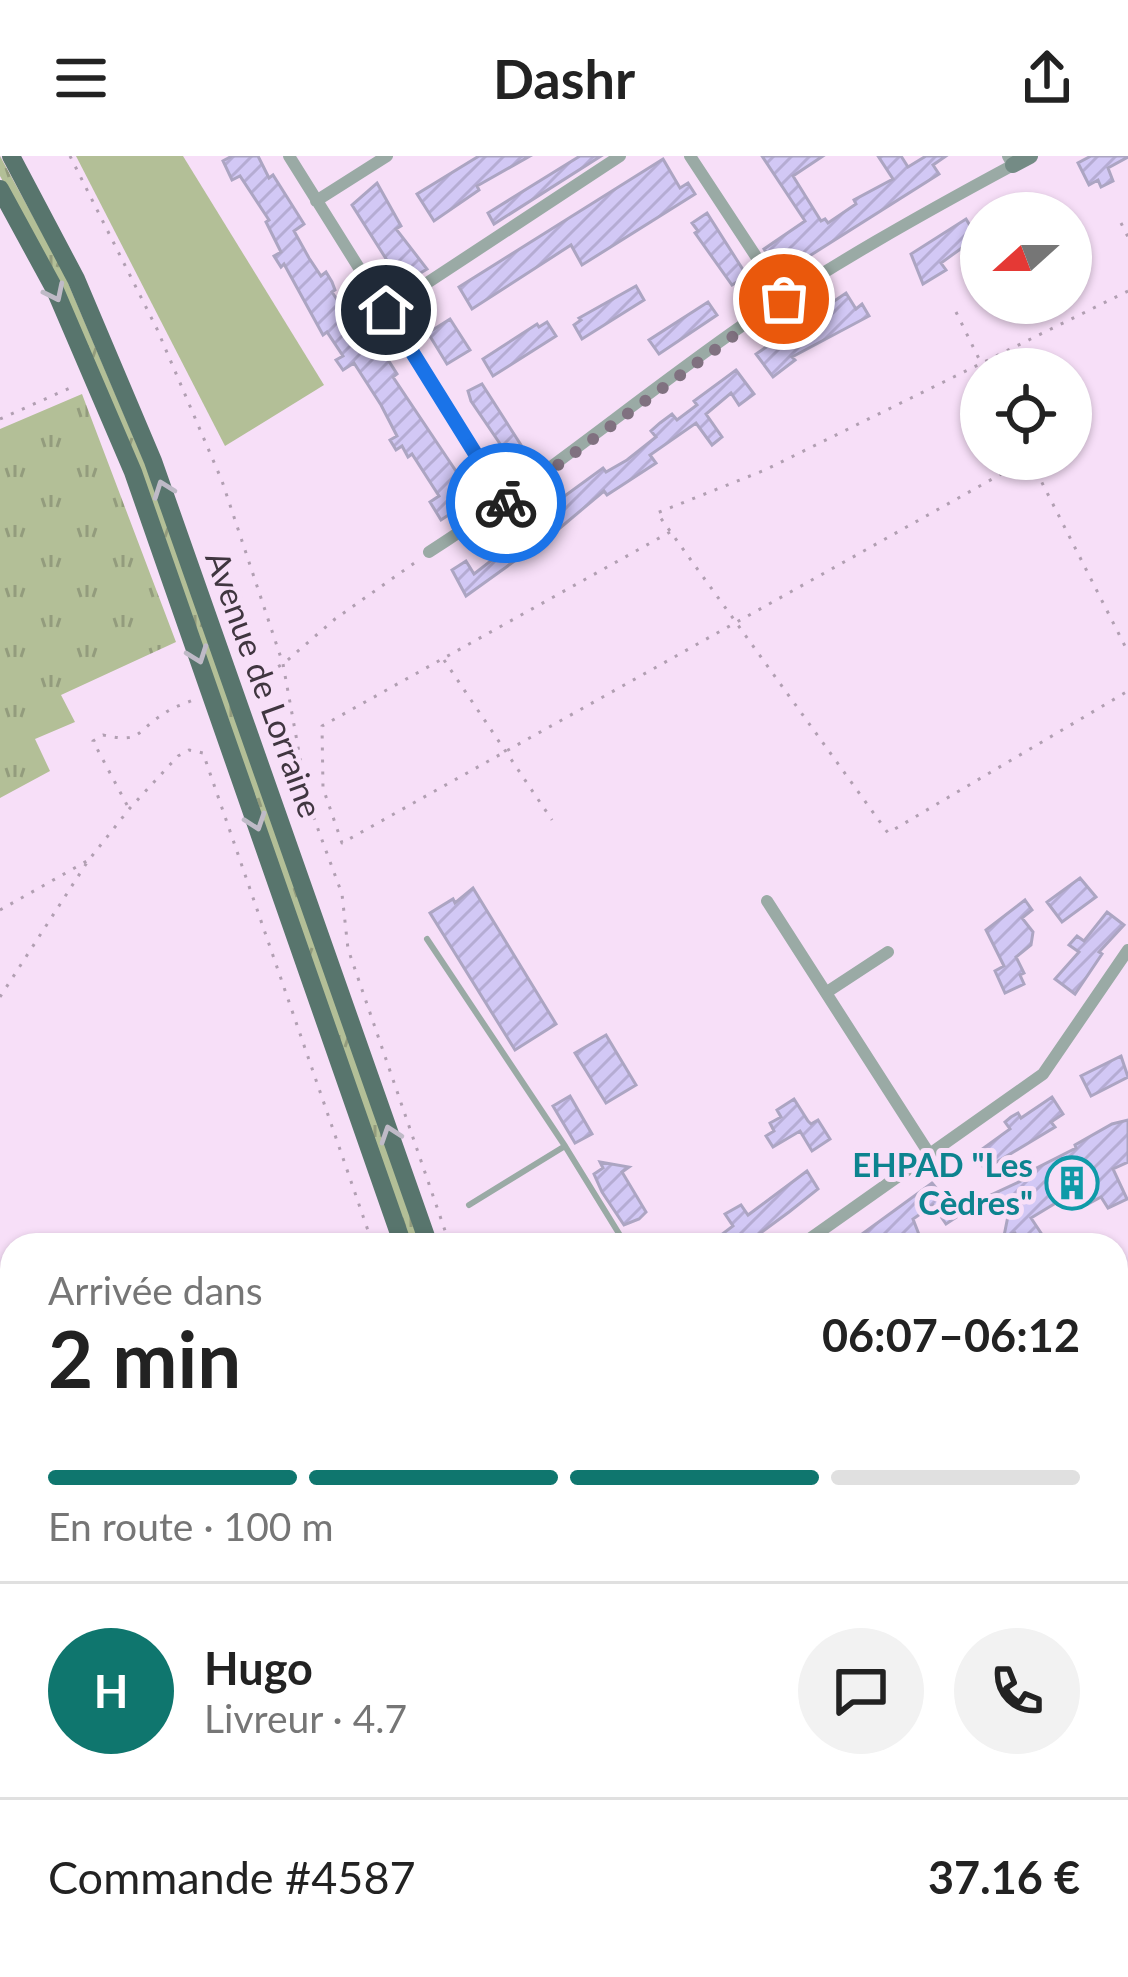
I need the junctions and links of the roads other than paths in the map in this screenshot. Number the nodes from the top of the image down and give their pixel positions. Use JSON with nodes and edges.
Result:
{"nodes":[{"id":1,"x":11,"y":156,"type":"edge"},
{"id":2,"x":289,"y":156,"type":"edge"},
{"id":3,"x":387,"y":156,"type":"edge"},
{"id":4,"x":620,"y":156,"type":"edge"},
{"id":5,"x":690,"y":156,"type":"edge"},
{"id":6,"x":1017,"y":159,"type":"edge"},
{"id":7,"x":0,"y":190,"type":"edge"},
{"id":8,"x":316,"y":201,"type":"junction"},
{"id":9,"x":784,"y":299,"type":"junction"},
{"id":10,"x":386,"y":310,"type":"junction"},
{"id":11,"x":506,"y":503,"type":"junction"},
{"id":12,"x":429,"y":552,"type":"road end"},
{"id":13,"x":767,"y":901,"type":"dead end"},
{"id":14,"x":427,"y":939,"type":"dead end"},
{"id":15,"x":1128,"y":950,"type":"edge"},
{"id":16,"x":888,"y":952,"type":"dead end"},
{"id":17,"x":826,"y":992,"type":"junction"},
{"id":18,"x":565,"y":1146,"type":"junction"},
{"id":19,"x":930,"y":1155,"type":"junction"},
{"id":20,"x":469,"y":1205,"type":"dead end"},
{"id":21,"x":399,"y":1233,"type":"edge"},
{"id":22,"x":425,"y":1233,"type":"edge"},
{"id":23,"x":619,"y":1233,"type":"edge"},
{"id":24,"x":818,"y":1233,"type":"edge"}],
"edges":[{"from":22,"to":1,"type":"main road","name":"Avenue de Lorraine","one_way":true},
{"from":2,"to":8,"type":"street"},
{"from":3,"to":8,"type":"street"},
{"from":4,"to":10,"type":"street"},
{"from":5,"to":9,"type":"street"},
{"from":6,"to":9,"type":"street"},
{"from":7,"to":21,"type":"main road","name":"Avenue de Lorraine","one_way":true},
{"from":8,"to":10,"type":"street"},
{"from":9,"to":11,"type":"street"},
{"from":10,"to":11,"type":"street"},
{"from":11,"to":12,"type":"street"},
{"from":13,"to":17,"type":"street"},
{"from":14,"to":18,"type":"lane"},
{"from":15,"to":19,"type":"street"},
{"from":16,"to":17,"type":"street"},
{"from":17,"to":19,"type":"street"},
{"from":18,"to":20,"type":"lane"},
{"from":18,"to":23,"type":"lane"},
{"from":19,"to":24,"type":"street"}]}
